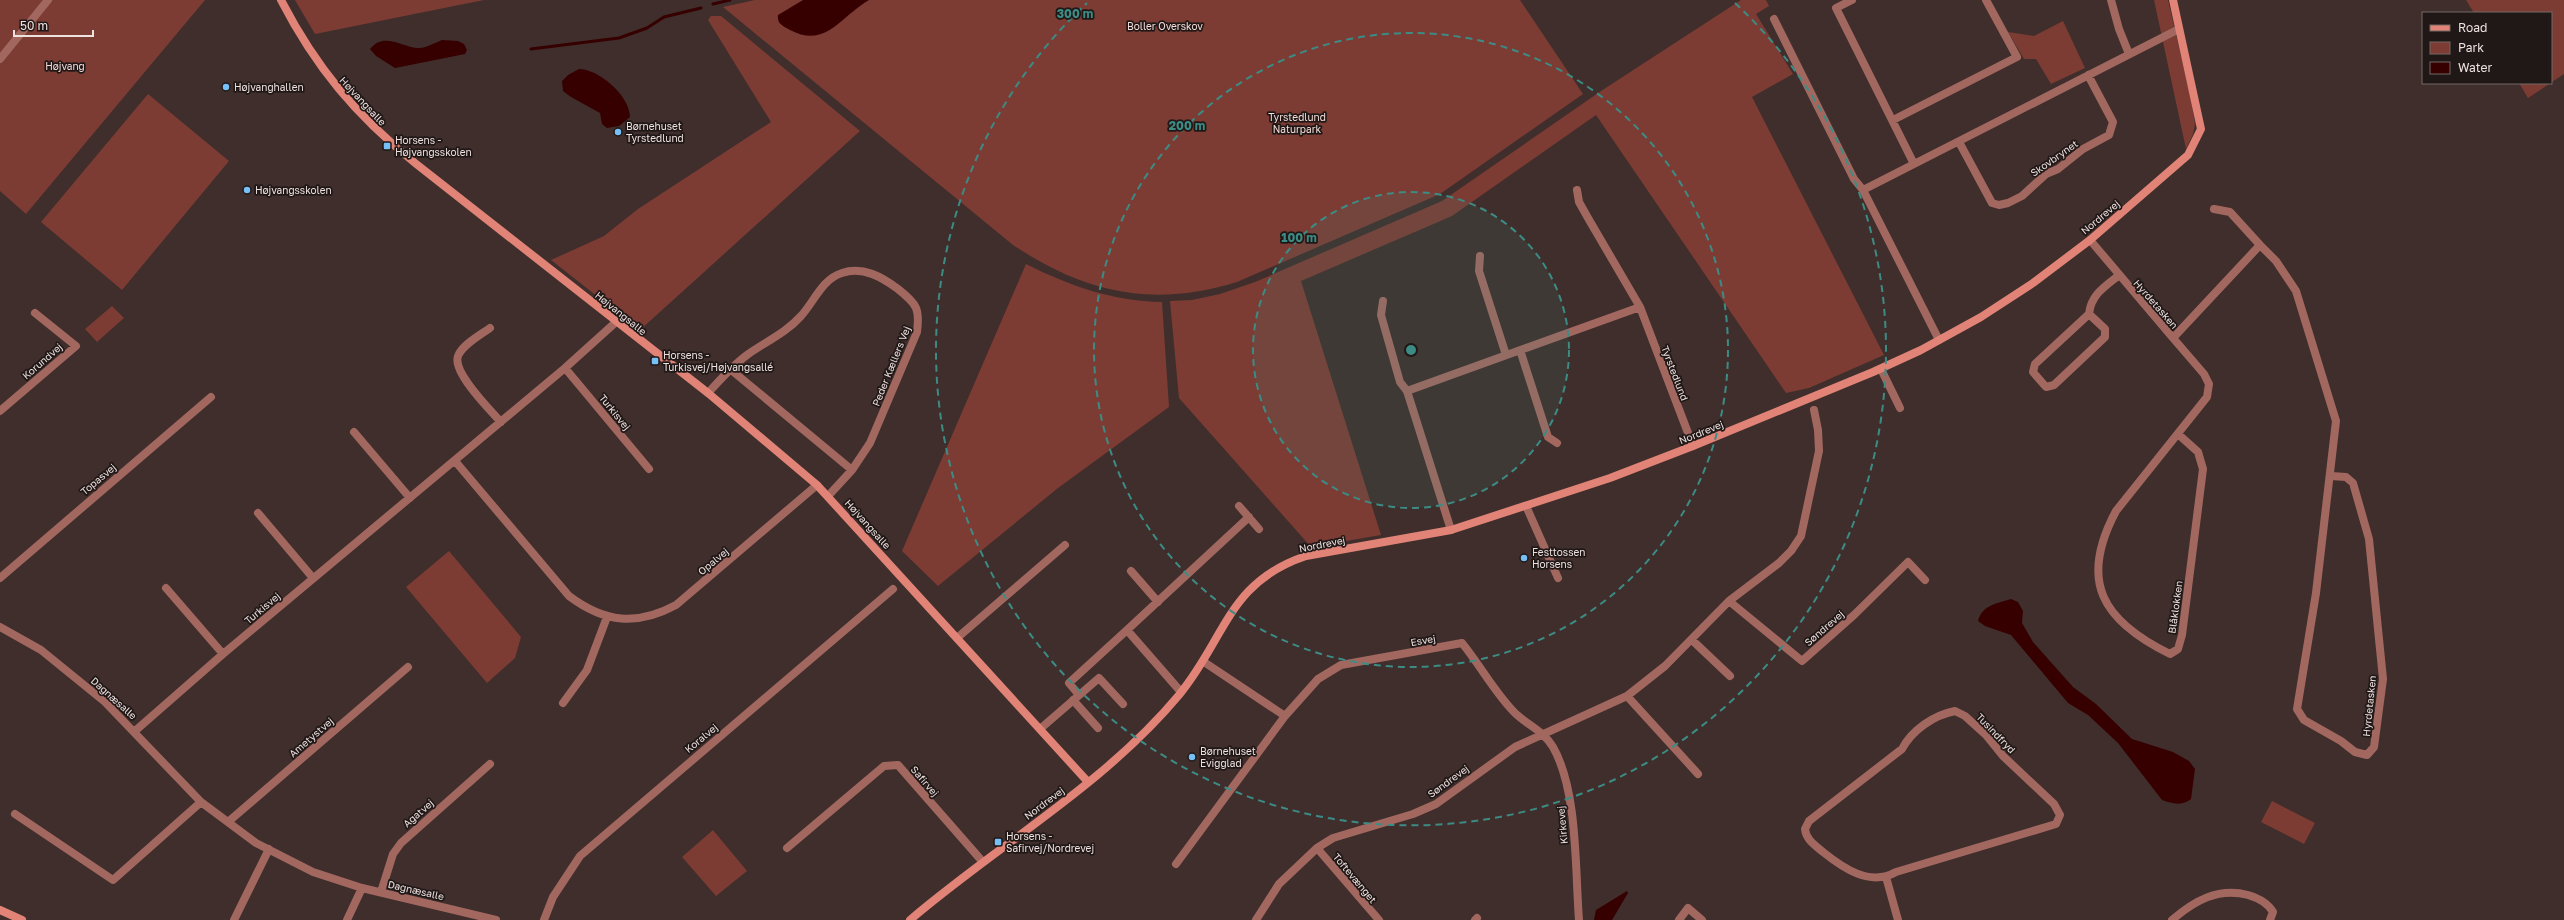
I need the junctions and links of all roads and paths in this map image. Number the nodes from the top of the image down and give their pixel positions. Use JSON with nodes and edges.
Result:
{"nodes":[{"id":1,"x":48,"y":0,"type":"edge"},
{"id":2,"x":281,"y":0,"type":"edge"},
{"id":3,"x":1852,"y":0,"type":"edge"},
{"id":4,"x":1986,"y":0,"type":"edge"},
{"id":5,"x":2111,"y":0,"type":"edge"},
{"id":6,"x":2173,"y":0,"type":"edge"},
{"id":7,"x":1774,"y":19,"type":"dead end"},
{"id":8,"x":2179,"y":29,"type":"junction"},
{"id":9,"x":2129,"y":54,"type":"junction"},
{"id":10,"x":0,"y":59,"type":"edge"},
{"id":11,"x":2088,"y":75,"type":"junction"},
{"id":12,"x":1893,"y":120,"type":"junction"},
{"id":13,"x":1960,"y":142,"type":"junction"},
{"id":14,"x":1914,"y":164,"type":"junction"},
{"id":15,"x":1577,"y":190,"type":"dead end"},
{"id":16,"x":1863,"y":190,"type":"junction"},
{"id":17,"x":2214,"y":209,"type":"dead end"},
{"id":18,"x":2090,"y":240,"type":"junction"},
{"id":19,"x":2260,"y":245,"type":"junction"},
{"id":20,"x":1480,"y":256,"type":"dead end"},
{"id":21,"x":2118,"y":276,"type":"junction"},
{"id":22,"x":1382,"y":301,"type":"dead end"},
{"id":23,"x":1640,"y":307,"type":"junction"},
{"id":24,"x":35,"y":313,"type":"dead end"},
{"id":25,"x":2090,"y":314,"type":"junction"},
{"id":26,"x":616,"y":322,"type":"junction"},
{"id":27,"x":490,"y":328,"type":"dead end"},
{"id":28,"x":2173,"y":338,"type":"junction"},
{"id":29,"x":1939,"y":340,"type":"junction"},
{"id":30,"x":1520,"y":350,"type":"junction"},
{"id":31,"x":1506,"y":355,"type":"junction"},
{"id":32,"x":565,"y":368,"type":"junction"},
{"id":33,"x":730,"y":369,"type":"junction"},
{"id":34,"x":1881,"y":369,"type":"junction"},
{"id":35,"x":1407,"y":391,"type":"junction"},
{"id":36,"x":708,"y":393,"type":"junction"},
{"id":37,"x":211,"y":397,"type":"dead end"},
{"id":38,"x":1900,"y":408,"type":"dead end"},
{"id":39,"x":1814,"y":410,"type":"dead end"},
{"id":40,"x":0,"y":411,"type":"edge"},
{"id":41,"x":501,"y":422,"type":"junction"},
{"id":42,"x":354,"y":432,"type":"dead end"},
{"id":43,"x":2178,"y":434,"type":"junction"},
{"id":44,"x":1557,"y":442,"type":"dead end"},
{"id":45,"x":1692,"y":446,"type":"junction"},
{"id":46,"x":455,"y":461,"type":"junction"},
{"id":47,"x":649,"y":469,"type":"dead end"},
{"id":48,"x":852,"y":470,"type":"junction"},
{"id":49,"x":2331,"y":476,"type":"junction"},
{"id":50,"x":817,"y":485,"type":"junction"},
{"id":51,"x":829,"y":496,"type":"junction"},
{"id":52,"x":410,"y":498,"type":"junction"},
{"id":53,"x":1239,"y":506,"type":"dead end"},
{"id":54,"x":1526,"y":506,"type":"junction"},
{"id":55,"x":258,"y":513,"type":"dead end"},
{"id":56,"x":1249,"y":517,"type":"junction"},
{"id":57,"x":1259,"y":529,"type":"dead end"},
{"id":58,"x":1451,"y":530,"type":"junction"},
{"id":59,"x":1065,"y":545,"type":"dead end"},
{"id":60,"x":1131,"y":571,"type":"dead end"},
{"id":61,"x":0,"y":578,"type":"edge"},
{"id":62,"x":313,"y":578,"type":"junction"},
{"id":63,"x":1558,"y":578,"type":"dead end"},
{"id":64,"x":1926,"y":580,"type":"dead end"},
{"id":65,"x":166,"y":588,"type":"dead end"},
{"id":66,"x":893,"y":589,"type":"dead end"},
{"id":67,"x":1729,"y":601,"type":"junction"},
{"id":68,"x":1158,"y":602,"type":"junction"},
{"id":69,"x":607,"y":617,"type":"junction"},
{"id":70,"x":0,"y":627,"type":"edge"},
{"id":71,"x":1127,"y":630,"type":"junction"},
{"id":72,"x":957,"y":638,"type":"junction"},
{"id":73,"x":1692,"y":640,"type":"junction"},
{"id":74,"x":223,"y":654,"type":"junction"},
{"id":75,"x":1204,"y":662,"type":"junction"},
{"id":76,"x":408,"y":667,"type":"dead end"},
{"id":77,"x":1730,"y":676,"type":"dead end"},
{"id":78,"x":1181,"y":692,"type":"junction"},
{"id":79,"x":1080,"y":694,"type":"junction"},
{"id":80,"x":1627,"y":696,"type":"junction"},
{"id":81,"x":1073,"y":700,"type":"junction"},
{"id":82,"x":563,"y":703,"type":"dead end"},
{"id":83,"x":1123,"y":704,"type":"dead end"},
{"id":84,"x":1285,"y":716,"type":"junction"},
{"id":85,"x":1098,"y":728,"type":"dead end"},
{"id":86,"x":1040,"y":729,"type":"junction"},
{"id":87,"x":135,"y":731,"type":"junction"},
{"id":88,"x":1543,"y":736,"type":"junction"},
{"id":89,"x":490,"y":764,"type":"dead end"},
{"id":90,"x":1698,"y":774,"type":"dead end"},
{"id":91,"x":1088,"y":782,"type":"junction"},
{"id":92,"x":201,"y":802,"type":"junction"},
{"id":93,"x":15,"y":814,"type":"dead end"},
{"id":94,"x":228,"y":822,"type":"junction"},
{"id":95,"x":787,"y":848,"type":"dead end"},
{"id":96,"x":1317,"y":848,"type":"junction"},
{"id":97,"x":269,"y":849,"type":"junction"},
{"id":98,"x":982,"y":861,"type":"junction"},
{"id":99,"x":1176,"y":864,"type":"dead end"},
{"id":100,"x":1886,"y":877,"type":"junction"},
{"id":101,"x":362,"y":888,"type":"junction"},
{"id":102,"x":381,"y":892,"type":"junction"},
{"id":103,"x":0,"y":910,"type":"edge"},
{"id":104,"x":463,"y":916,"type":"edge"},
{"id":105,"x":22,"y":920,"type":"edge"},
{"id":106,"x":234,"y":920,"type":"edge"},
{"id":107,"x":347,"y":920,"type":"edge"},
{"id":108,"x":496,"y":920,"type":"edge"},
{"id":109,"x":544,"y":920,"type":"edge"},
{"id":110,"x":910,"y":920,"type":"edge"},
{"id":111,"x":1256,"y":920,"type":"edge"},
{"id":112,"x":1378,"y":920,"type":"edge"},
{"id":113,"x":1579,"y":920,"type":"edge"},
{"id":114,"x":1680,"y":920,"type":"edge"},
{"id":115,"x":1702,"y":920,"type":"edge"},
{"id":116,"x":1898,"y":920,"type":"edge"},
{"id":117,"x":2172,"y":920,"type":"edge"},
{"id":118,"x":2270,"y":920,"type":"edge"}],
"edges":[{"from":1,"to":10,"type":"street"},
{"from":2,"to":26,"type":"street","name":"Højvangsalle"},
{"from":3,"to":12,"type":"street"},
{"from":4,"to":12,"type":"street"},
{"from":5,"to":9,"type":"street"},
{"from":6,"to":8,"type":"street","name":"Nordrevej"},
{"from":7,"to":16,"type":"street"},
{"from":8,"to":9,"type":"street"},
{"from":8,"to":18,"type":"street","name":"Nordrevej"},
{"from":9,"to":11,"type":"street"},
{"from":11,"to":13,"type":"street"},
{"from":11,"to":13,"type":"street","name":"Skovbrynet"},
{"from":12,"to":14,"type":"street"},
{"from":13,"to":14,"type":"street"},
{"from":14,"to":16,"type":"street"},
{"from":15,"to":23,"type":"street","name":"Tyrstedlund"},
{"from":16,"to":29,"type":"street"},
{"from":17,"to":19,"type":"street","name":"Hyrdetasken"},
{"from":18,"to":21,"type":"street","name":"Hyrdetasken"},
{"from":18,"to":29,"type":"street","name":"Nordrevej"},
{"from":19,"to":28,"type":"street","name":"Hyrdetasken"},
{"from":19,"to":49,"type":"street","name":"Hyrdetasken"},
{"from":20,"to":31,"type":"street"},
{"from":21,"to":25,"type":"street"},
{"from":21,"to":28,"type":"street","name":"Hyrdetasken"},
{"from":22,"to":35,"type":"street"},
{"from":23,"to":30,"type":"street"},
{"from":23,"to":45,"type":"street","name":"Tyrstedlund"},
{"from":24,"to":40,"type":"street","name":"Korundvej"},
{"from":25,"to":25,"type":"street"},
{"from":26,"to":32,"type":"street","name":"Turkisvej"},
{"from":26,"to":36,"type":"street","name":"Højvangsalle"},
{"from":27,"to":41,"type":"street"},
{"from":28,"to":43,"type":"street","name":"Blåklokken"},
{"from":29,"to":34,"type":"street","name":"Nordrevej"},
{"from":30,"to":31,"type":"street"},
{"from":30,"to":44,"type":"street"},
{"from":31,"to":35,"type":"street"},
{"from":32,"to":41,"type":"street","name":"Turkisvej"},
{"from":32,"to":47,"type":"street","name":"Turkisvej"},
{"from":33,"to":36,"type":"street","name":"Peder Kællers Vej"},
{"from":33,"to":48,"type":"street"},
{"from":33,"to":48,"type":"street","name":"Peder Kællers Vej"},
{"from":34,"to":38,"type":"street"},
{"from":34,"to":45,"type":"street","name":"Nordrevej"},
{"from":35,"to":58,"type":"street"},
{"from":36,"to":50,"type":"street","name":"Højvangsalle"},
{"from":37,"to":61,"type":"street","name":"Topasvej"},
{"from":39,"to":67,"type":"street","name":"Søndrevej"},
{"from":41,"to":46,"type":"street","name":"Turkisvej"},
{"from":42,"to":52,"type":"street"},
{"from":43,"to":43,"type":"street","name":"Blåklokken"},
{"from":45,"to":54,"type":"street","name":"Nordrevej"},
{"from":46,"to":52,"type":"street","name":"Turkisvej"},
{"from":46,"to":69,"type":"street","name":"Opalvej"},
{"from":48,"to":51,"type":"street","name":"Peder Kællers Vej"},
{"from":49,"to":49,"type":"street","name":"Hyrdetasken"},
{"from":50,"to":51,"type":"street","name":"Højvangsalle"},
{"from":50,"to":69,"type":"street","name":"Opalvej"},
{"from":51,"to":72,"type":"street","name":"Højvangsalle"},
{"from":52,"to":62,"type":"street","name":"Turkisvej"},
{"from":53,"to":56,"type":"street"},
{"from":54,"to":58,"type":"street","name":"Nordrevej"},
{"from":54,"to":63,"type":"street"},
{"from":55,"to":62,"type":"street"},
{"from":56,"to":57,"type":"street"},
{"from":56,"to":68,"type":"street"},
{"from":58,"to":75,"type":"street","name":"Nordrevej"},
{"from":59,"to":72,"type":"street"},
{"from":60,"to":68,"type":"street"},
{"from":62,"to":74,"type":"street","name":"Turkisvej"},
{"from":64,"to":67,"type":"street","name":"Søndrevej"},
{"from":65,"to":74,"type":"street"},
{"from":66,"to":109,"type":"street","name":"Koralvej"},
{"from":67,"to":73,"type":"street","name":"Søndrevej"},
{"from":68,"to":71,"type":"street"},
{"from":69,"to":82,"type":"street"},
{"from":70,"to":87,"type":"street","name":"Dagnæsalle"},
{"from":71,"to":78,"type":"street"},
{"from":71,"to":79,"type":"street"},
{"from":72,"to":86,"type":"street","name":"Højvangsalle"},
{"from":73,"to":77,"type":"street"},
{"from":73,"to":80,"type":"street","name":"Søndrevej"},
{"from":74,"to":87,"type":"street","name":"Turkisvej"},
{"from":75,"to":78,"type":"street","name":"Nordrevej"},
{"from":75,"to":84,"type":"street"},
{"from":76,"to":94,"type":"street","name":"Ametystvej"},
{"from":78,"to":91,"type":"street","name":"Nordrevej"},
{"from":79,"to":81,"type":"street"},
{"from":79,"to":83,"type":"street"},
{"from":80,"to":88,"type":"street","name":"Søndrevej"},
{"from":80,"to":90,"type":"street"},
{"from":81,"to":85,"type":"street"},
{"from":81,"to":86,"type":"street"},
{"from":84,"to":88,"type":"street","name":"Esvej"},
{"from":84,"to":99,"type":"street","name":"Esvej"},
{"from":86,"to":91,"type":"street","name":"Højvangsalle"},
{"from":87,"to":92,"type":"street","name":"Dagnæsalle"},
{"from":88,"to":96,"type":"street","name":"Søndrevej"},
{"from":88,"to":113,"type":"street","name":"Kirkevej"},
{"from":89,"to":102,"type":"street","name":"Agatvej"},
{"from":91,"to":98,"type":"street","name":"Nordrevej"},
{"from":92,"to":93,"type":"street"},
{"from":92,"to":94,"type":"street","name":"Dagnæsalle"},
{"from":94,"to":97,"type":"street","name":"Dagnæsalle"},
{"from":95,"to":98,"type":"street","name":"Safirvej"},
{"from":96,"to":111,"type":"street","name":"Søndrevej"},
{"from":96,"to":112,"type":"street","name":"Toftevænget"},
{"from":97,"to":101,"type":"street","name":"Dagnæsalle"},
{"from":97,"to":106,"type":"street"},
{"from":98,"to":110,"type":"street","name":"Nordrevej"},
{"from":100,"to":100,"type":"street","name":"Tusindfryd"},
{"from":100,"to":116,"type":"street"},
{"from":101,"to":102,"type":"street","name":"Dagnæsalle"},
{"from":101,"to":107,"type":"street"},
{"from":102,"to":104,"type":"street","name":"Dagnæsalle"},
{"from":103,"to":105,"type":"street"},
{"from":104,"to":108,"type":"street","name":"Dagnæsalle"},
{"from":114,"to":115,"type":"street"},
{"from":117,"to":118,"type":"street"}]}
